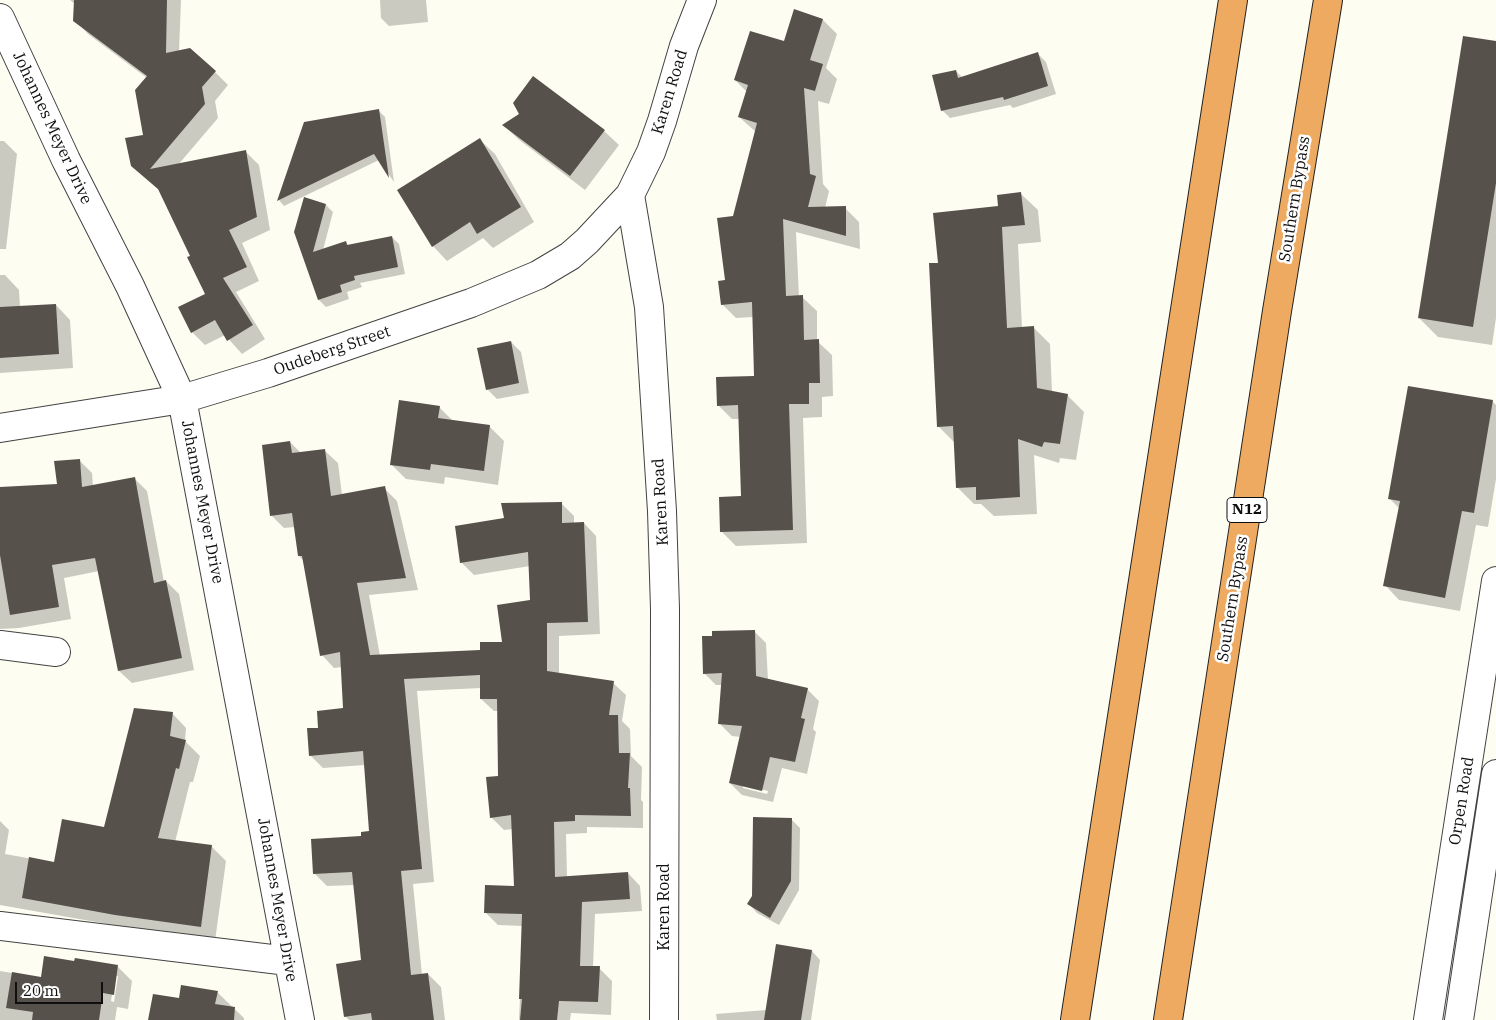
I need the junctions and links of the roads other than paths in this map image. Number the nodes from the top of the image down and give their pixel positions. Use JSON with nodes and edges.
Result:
{"nodes":[{"id":1,"x":702,"y":0,"type":"edge"},
{"id":2,"x":1233,"y":0,"type":"edge"},
{"id":3,"x":1328,"y":0,"type":"edge"},
{"id":4,"x":0,"y":18,"type":"edge"},
{"id":5,"x":630,"y":195,"type":"junction"},
{"id":6,"x":182,"y":399,"type":"junction"},
{"id":7,"x":0,"y":428,"type":"edge"},
{"id":8,"x":1496,"y":581,"type":"edge"},
{"id":9,"x":0,"y":645,"type":"edge"},
{"id":10,"x":56,"y":652,"type":"dead end"},
{"id":11,"x":1496,"y":774,"type":"edge"},
{"id":12,"x":0,"y":926,"type":"edge"},
{"id":13,"x":288,"y":961,"type":"junction"},
{"id":14,"x":300,"y":1020,"type":"edge"},
{"id":15,"x":664,"y":1020,"type":"edge"},
{"id":16,"x":1075,"y":1020,"type":"edge"},
{"id":17,"x":1168,"y":1020,"type":"edge"},
{"id":18,"x":1428,"y":1020,"type":"edge"},
{"id":19,"x":1459,"y":1020,"type":"edge"}],
"edges":[{"from":1,"to":5,"type":"street","name":"Karen Road"},
{"from":2,"to":16,"type":"highway"},
{"from":3,"to":17,"type":"highway","name":"Southern Bypass","number":"N12"},
{"from":4,"to":6,"type":"street","name":"Johannes Meyer Drive"},
{"from":5,"to":6,"type":"street","name":"Oudeberg Street"},
{"from":5,"to":15,"type":"street","name":"Karen Road"},
{"from":6,"to":7,"type":"street","name":"Oudeberg Street"},
{"from":6,"to":13,"type":"street","name":"Johannes Meyer Drive"},
{"from":8,"to":18,"type":"street","name":"Orpen Road"},
{"from":9,"to":10,"type":"street"},
{"from":11,"to":19,"type":"street","name":"Orpen Road"},
{"from":12,"to":13,"type":"street"},
{"from":13,"to":14,"type":"street","name":"Johannes Meyer Drive"}]}
